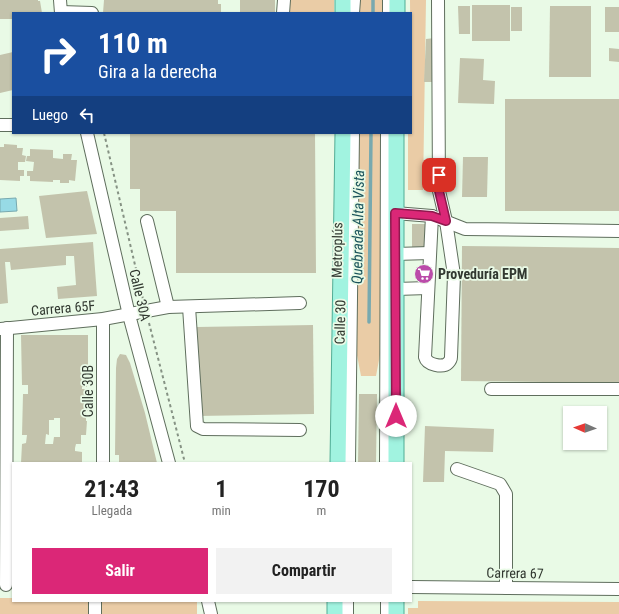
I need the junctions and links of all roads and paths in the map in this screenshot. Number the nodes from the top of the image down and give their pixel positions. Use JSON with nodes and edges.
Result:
{"nodes":[{"id":1,"x":60,"y":0,"type":"edge"},
{"id":2,"x":284,"y":0,"type":"edge"},
{"id":3,"x":343,"y":0,"type":"edge"},
{"id":4,"x":354,"y":0,"type":"edge"},
{"id":5,"x":389,"y":0,"type":"edge"},
{"id":6,"x":397,"y":0,"type":"edge"},
{"id":7,"x":438,"y":0,"type":"edge"},
{"id":8,"x":61,"y":12,"type":"edge"},
{"id":9,"x":283,"y":12,"type":"edge"},
{"id":10,"x":343,"y":12,"type":"edge"},
{"id":11,"x":354,"y":12,"type":"edge"},
{"id":12,"x":389,"y":12,"type":"edge"},
{"id":13,"x":397,"y":12,"type":"edge"},
{"id":14,"x":0,"y":125,"type":"edge"},
{"id":15,"x":12,"y":125,"type":"edge"},
{"id":16,"x":87,"y":134,"type":"edge"},
{"id":17,"x":343,"y":134,"type":"edge"},
{"id":18,"x":352,"y":134,"type":"edge"},
{"id":19,"x":387,"y":134,"type":"edge"},
{"id":20,"x":396,"y":134,"type":"edge"},
{"id":21,"x":395,"y":213,"type":"junction"},
{"id":22,"x":432,"y":216,"type":"junction"},
{"id":23,"x":147,"y":221,"type":"dead end"},
{"id":24,"x":446,"y":221,"type":"junction"},
{"id":25,"x":619,"y":230,"type":"edge"},
{"id":26,"x":430,"y":253,"type":"junction"},
{"id":27,"x":395,"y":254,"type":"junction"},
{"id":28,"x":428,"y":288,"type":"junction"},
{"id":29,"x":396,"y":289,"type":"junction"},
{"id":30,"x":300,"y":303,"type":"dead end"},
{"id":31,"x":168,"y":307,"type":"junction"},
{"id":32,"x":189,"y":307,"type":"junction"},
{"id":33,"x":129,"y":315,"type":"junction"},
{"id":34,"x":103,"y":319,"type":"junction"},
{"id":35,"x":4,"y":329,"type":"edge"},
{"id":36,"x":491,"y":389,"type":"dead end"},
{"id":37,"x":619,"y":389,"type":"edge"},
{"id":38,"x":300,"y":430,"type":"dead end"},
{"id":39,"x":103,"y":462,"type":"edge"},
{"id":40,"x":169,"y":462,"type":"edge"},
{"id":41,"x":338,"y":462,"type":"edge"},
{"id":42,"x":349,"y":462,"type":"edge"},
{"id":43,"x":386,"y":462,"type":"edge"},
{"id":44,"x":396,"y":462,"type":"edge"},
{"id":45,"x":458,"y":469,"type":"dead end"},
{"id":46,"x":6,"y":585,"type":"edge"},
{"id":47,"x":412,"y":587,"type":"edge"},
{"id":48,"x":506,"y":588,"type":"junction"},
{"id":49,"x":619,"y":589,"type":"edge"},
{"id":50,"x":96,"y":602,"type":"edge"},
{"id":51,"x":208,"y":602,"type":"edge"},
{"id":52,"x":335,"y":602,"type":"edge"},
{"id":53,"x":347,"y":602,"type":"edge"},
{"id":54,"x":387,"y":602,"type":"edge"},
{"id":55,"x":396,"y":602,"type":"edge"},
{"id":56,"x":95,"y":614,"type":"edge"},
{"id":57,"x":211,"y":614,"type":"edge"},
{"id":58,"x":335,"y":614,"type":"edge"},
{"id":59,"x":347,"y":614,"type":"edge"},
{"id":60,"x":387,"y":614,"type":"edge"},
{"id":61,"x":396,"y":614,"type":"edge"}],
"edges":[{"from":1,"to":8,"type":"street"},
{"from":2,"to":9,"type":"street"},
{"from":3,"to":10,"type":"main road"},
{"from":4,"to":11,"type":"street"},
{"from":5,"to":12,"type":"street"},
{"from":6,"to":13,"type":"main road"},
{"from":7,"to":24,"type":"street"},
{"from":14,"to":15,"type":"street"},
{"from":16,"to":33,"type":"street","name":"Calle 30A"},
{"from":17,"to":41,"type":"main road","name":"Calle 30"},
{"from":18,"to":42,"type":"street","name":"Metroplús"},
{"from":19,"to":43,"type":"street"},
{"from":20,"to":21,"type":"main road"},
{"from":21,"to":22,"type":"street"},
{"from":21,"to":27,"type":"main road"},
{"from":22,"to":24,"type":"street"},
{"from":22,"to":26,"type":"street"},
{"from":23,"to":31,"type":"street"},
{"from":24,"to":25,"type":"street"},
{"from":24,"to":28,"type":"street"},
{"from":26,"to":27,"type":"street"},
{"from":26,"to":28,"type":"street"},
{"from":27,"to":29,"type":"main road"},
{"from":28,"to":29,"type":"street"},
{"from":29,"to":44,"type":"main road"},
{"from":30,"to":32,"type":"street","name":"Carrera 65F"},
{"from":31,"to":32,"type":"street","name":"Carrera 65F"},
{"from":31,"to":33,"type":"street","name":"Carrera 65F"},
{"from":32,"to":38,"type":"street"},
{"from":33,"to":34,"type":"street","name":"Carrera 65F"},
{"from":33,"to":40,"type":"street","name":"Calle 30A"},
{"from":34,"to":35,"type":"street","name":"Carrera 65F"},
{"from":34,"to":39,"type":"street","name":"Calle 30B"},
{"from":35,"to":46,"type":"street"},
{"from":36,"to":37,"type":"street"},
{"from":45,"to":48,"type":"street"},
{"from":47,"to":48,"type":"street","name":"Carrera 67"},
{"from":48,"to":49,"type":"street","name":"Carrera 67"},
{"from":50,"to":56,"type":"street"},
{"from":51,"to":57,"type":"street"},
{"from":52,"to":58,"type":"main road"},
{"from":53,"to":59,"type":"street"},
{"from":54,"to":60,"type":"street"},
{"from":55,"to":61,"type":"main road"}]}
